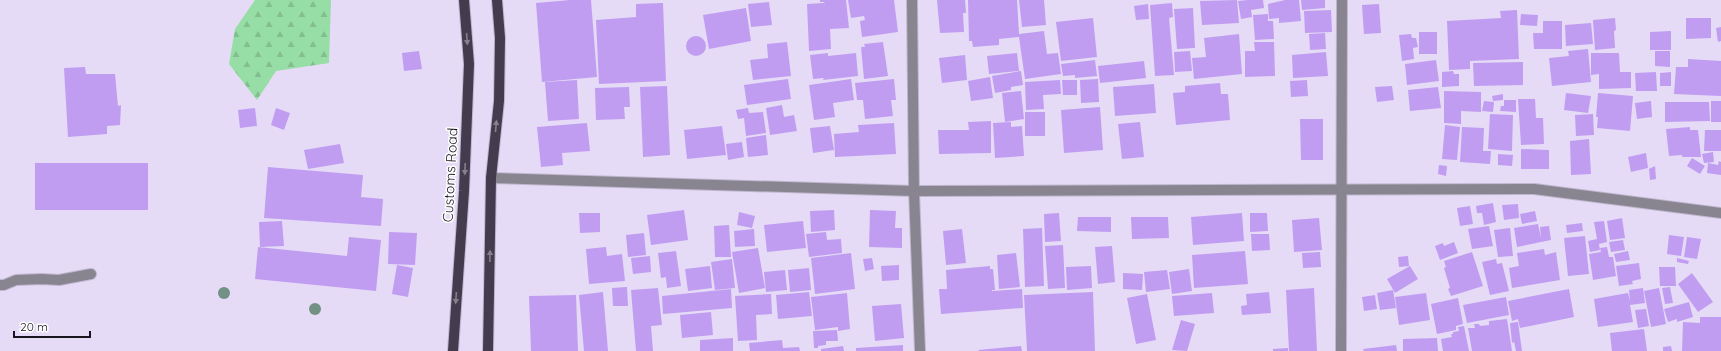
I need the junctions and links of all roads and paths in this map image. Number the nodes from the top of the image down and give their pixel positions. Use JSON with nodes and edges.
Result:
{"nodes":[{"id":1,"x":464,"y":0,"type":"edge"},
{"id":2,"x":497,"y":0,"type":"edge"},
{"id":3,"x":912,"y":0,"type":"edge"},
{"id":4,"x":1342,"y":0,"type":"edge"},
{"id":5,"x":491,"y":178,"type":"junction"},
{"id":6,"x":1342,"y":190,"type":"junction"},
{"id":7,"x":914,"y":191,"type":"junction"},
{"id":8,"x":1721,"y":213,"type":"edge"},
{"id":9,"x":91,"y":274,"type":"dead end"},
{"id":10,"x":0,"y":285,"type":"edge"},
{"id":11,"x":453,"y":351,"type":"edge"},
{"id":12,"x":488,"y":351,"type":"edge"},
{"id":13,"x":920,"y":351,"type":"edge"},
{"id":14,"x":1341,"y":351,"type":"edge"}],
"edges":[{"from":1,"to":11,"type":"main road","name":"Customs Road","one_way":true},
{"from":5,"to":2,"type":"main road","one_way":true},
{"from":3,"to":7,"type":"street"},
{"from":4,"to":6,"type":"street"},
{"from":5,"to":7,"type":"street"},
{"from":12,"to":5,"type":"main road","one_way":true},
{"from":6,"to":7,"type":"street"},
{"from":6,"to":8,"type":"street"},
{"from":6,"to":14,"type":"street"},
{"from":7,"to":13,"type":"street"},
{"from":9,"to":10,"type":"street"}]}
